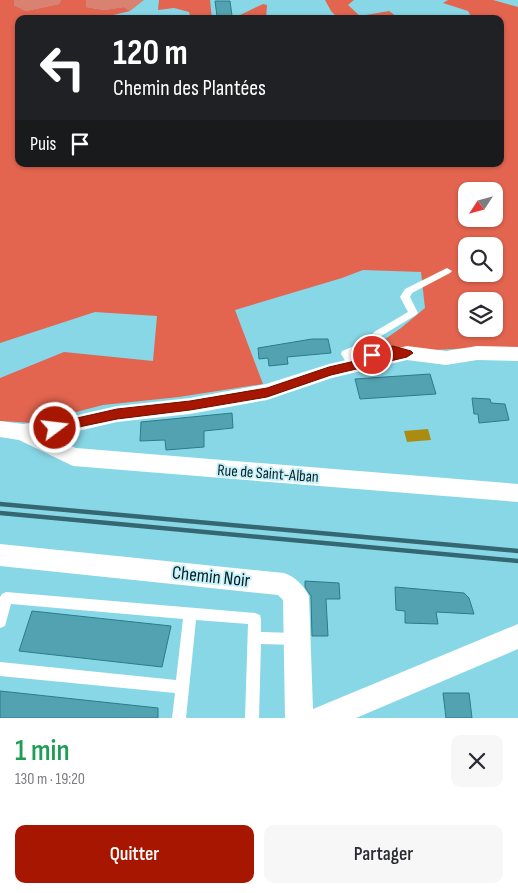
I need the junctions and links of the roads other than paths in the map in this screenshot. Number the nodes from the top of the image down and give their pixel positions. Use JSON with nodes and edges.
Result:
{"nodes":[{"id":1,"x":447,"y":271,"type":"dead end"},
{"id":2,"x":407,"y":353,"type":"junction"},
{"id":3,"x":518,"y":354,"type":"edge"},
{"id":4,"x":0,"y":429,"type":"edge"},
{"id":5,"x":23,"y":432,"type":"junction"},
{"id":6,"x":518,"y":493,"type":"edge"},
{"id":7,"x":0,"y":555,"type":"edge"},
{"id":8,"x":190,"y":614,"type":"junction"},
{"id":9,"x":0,"y":622,"type":"edge"},
{"id":10,"x":518,"y":636,"type":"edge"},
{"id":11,"x":254,"y":638,"type":"junction"},
{"id":12,"x":297,"y":639,"type":"junction"},
{"id":13,"x":0,"y":668,"type":"edge"},
{"id":14,"x":183,"y":687,"type":"junction"},
{"id":15,"x":179,"y":718,"type":"edge"},
{"id":16,"x":252,"y":718,"type":"edge"},
{"id":17,"x":300,"y":718,"type":"edge"},
{"id":18,"x":323,"y":718,"type":"edge"}],
"edges":[{"from":1,"to":2,"type":"lane"},
{"from":2,"to":3,"type":"street"},
{"from":2,"to":5,"type":"street"},
{"from":4,"to":5,"type":"street"},
{"from":5,"to":6,"type":"street","name":"Rue de Saint-Alban"},
{"from":7,"to":12,"type":"street","name":"Chemin Noir"},
{"from":8,"to":9,"type":"lane"},
{"from":8,"to":11,"type":"lane"},
{"from":8,"to":14,"type":"lane"},
{"from":10,"to":18,"type":"street"},
{"from":11,"to":12,"type":"lane"},
{"from":11,"to":16,"type":"lane"},
{"from":12,"to":17,"type":"street","name":"Chemin Noir"},
{"from":13,"to":14,"type":"lane"},
{"from":14,"to":15,"type":"lane"}]}
